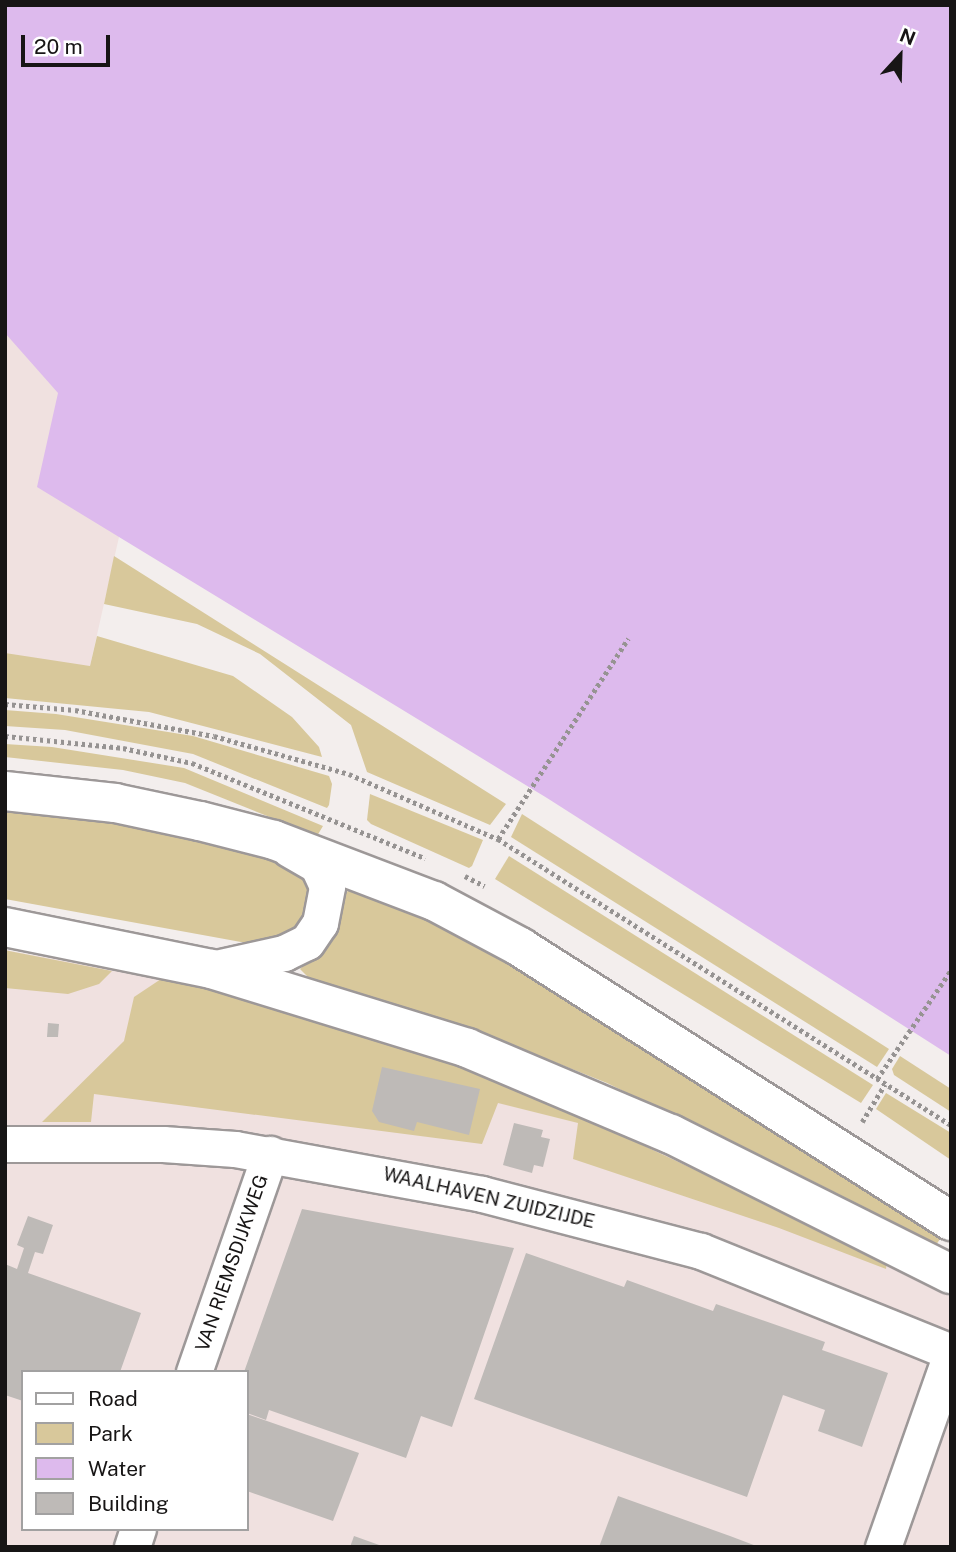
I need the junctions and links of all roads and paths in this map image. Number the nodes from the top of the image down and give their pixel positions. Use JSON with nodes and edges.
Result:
{"nodes":[{"id":1,"x":628,"y":639,"type":"dead end"},
{"id":2,"x":5,"y":704,"type":"edge"},
{"id":3,"x":5,"y":790,"type":"edge"},
{"id":4,"x":498,"y":839,"type":"junction"},
{"id":5,"x":274,"y":840,"type":"junction"},
{"id":6,"x":5,"y":927,"type":"edge"},
{"id":7,"x":211,"y":969,"type":"junction"},
{"id":8,"x":951,"y":970,"type":"edge"},
{"id":9,"x":877,"y":1079,"type":"junction"},
{"id":10,"x":886,"y":1084,"type":"junction"},
{"id":11,"x":862,"y":1122,"type":"dead end"},
{"id":12,"x":951,"y":1125,"type":"edge"},
{"id":13,"x":5,"y":1144,"type":"edge"},
{"id":14,"x":270,"y":1154,"type":"junction"},
{"id":15,"x":951,"y":1221,"type":"edge"},
{"id":16,"x":951,"y":1274,"type":"edge"},
{"id":17,"x":951,"y":1353,"type":"edge"},
{"id":18,"x":195,"y":1370,"type":"edge"},
{"id":19,"x":883,"y":1547,"type":"edge"}],
"edges":[{"from":1,"to":4,"type":"path"},
{"from":2,"to":4,"type":"path"},
{"from":3,"to":5,"type":"main road"},
{"from":4,"to":9,"type":"path"},
{"from":5,"to":7,"type":"street"},
{"from":5,"to":15,"type":"main road"},
{"from":6,"to":7,"type":"main road"},
{"from":7,"to":16,"type":"main road"},
{"from":8,"to":9,"type":"path"},
{"from":9,"to":10,"type":"path"},
{"from":10,"to":11,"type":"path"},
{"from":10,"to":12,"type":"path"},
{"from":13,"to":14,"type":"street","name":"WAALHAVEN ZUIDZIJDE"},
{"from":14,"to":17,"type":"street","name":"WAALHAVEN ZUIDZIJDE"},
{"from":14,"to":18,"type":"street","name":"VAN RIEMSDIJKWEG"},
{"from":17,"to":19,"type":"street"}]}
